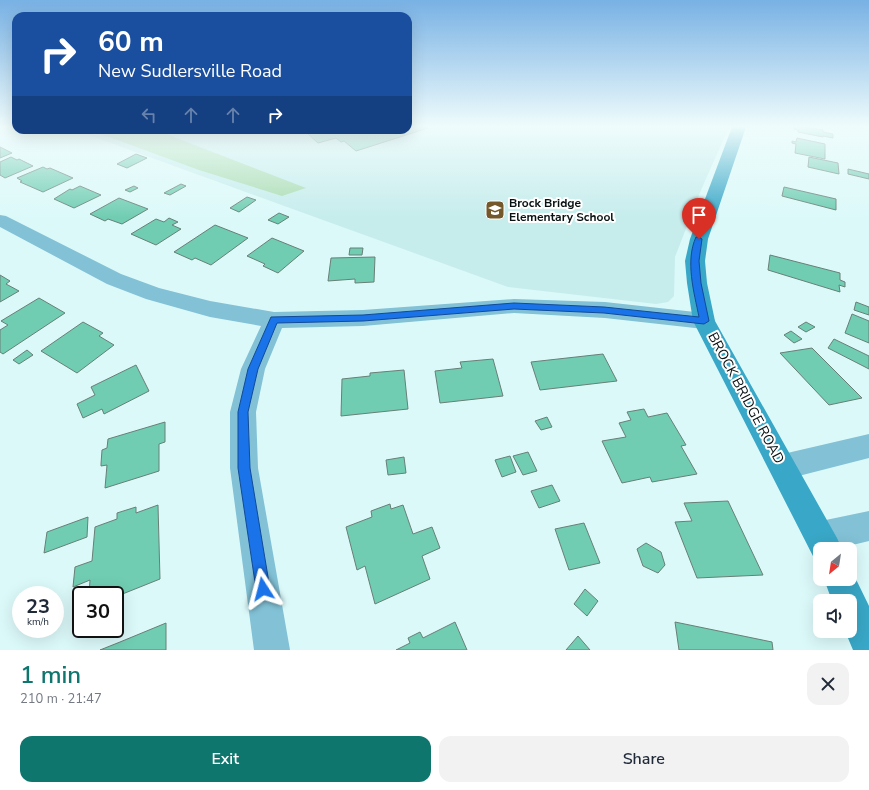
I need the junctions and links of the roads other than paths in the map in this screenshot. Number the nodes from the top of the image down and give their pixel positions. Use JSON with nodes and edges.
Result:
{"nodes":[{"id":1,"x":728,"y":157,"type":"edge"},
{"id":2,"x":0,"y":220,"type":"edge"},
{"id":3,"x":274,"y":320,"type":"junction"},
{"id":4,"x":704,"y":321,"type":"junction"},
{"id":5,"x":869,"y":446,"type":"edge"},
{"id":6,"x":783,"y":466,"type":"junction"},
{"id":7,"x":869,"y":526,"type":"edge"},
{"id":8,"x":823,"y":542,"type":"edge"},
{"id":9,"x":827,"y":542,"type":"edge"},
{"id":10,"x":857,"y":618,"type":"edge"},
{"id":11,"x":869,"y":646,"type":"edge"},
{"id":12,"x":272,"y":650,"type":"edge"}],
"edges":[{"from":1,"to":4,"type":"street","name":"BROCK BRIDGE ROAD"},
{"from":2,"to":3,"type":"street"},
{"from":3,"to":4,"type":"street"},
{"from":3,"to":12,"type":"street"},
{"from":4,"to":6,"type":"street","name":"BROCK BRIDGE ROAD"},
{"from":5,"to":6,"type":"street"},
{"from":6,"to":8,"type":"street","name":"BROCK BRIDGE ROAD"},
{"from":7,"to":9,"type":"street"},
{"from":10,"to":11,"type":"street"}]}
